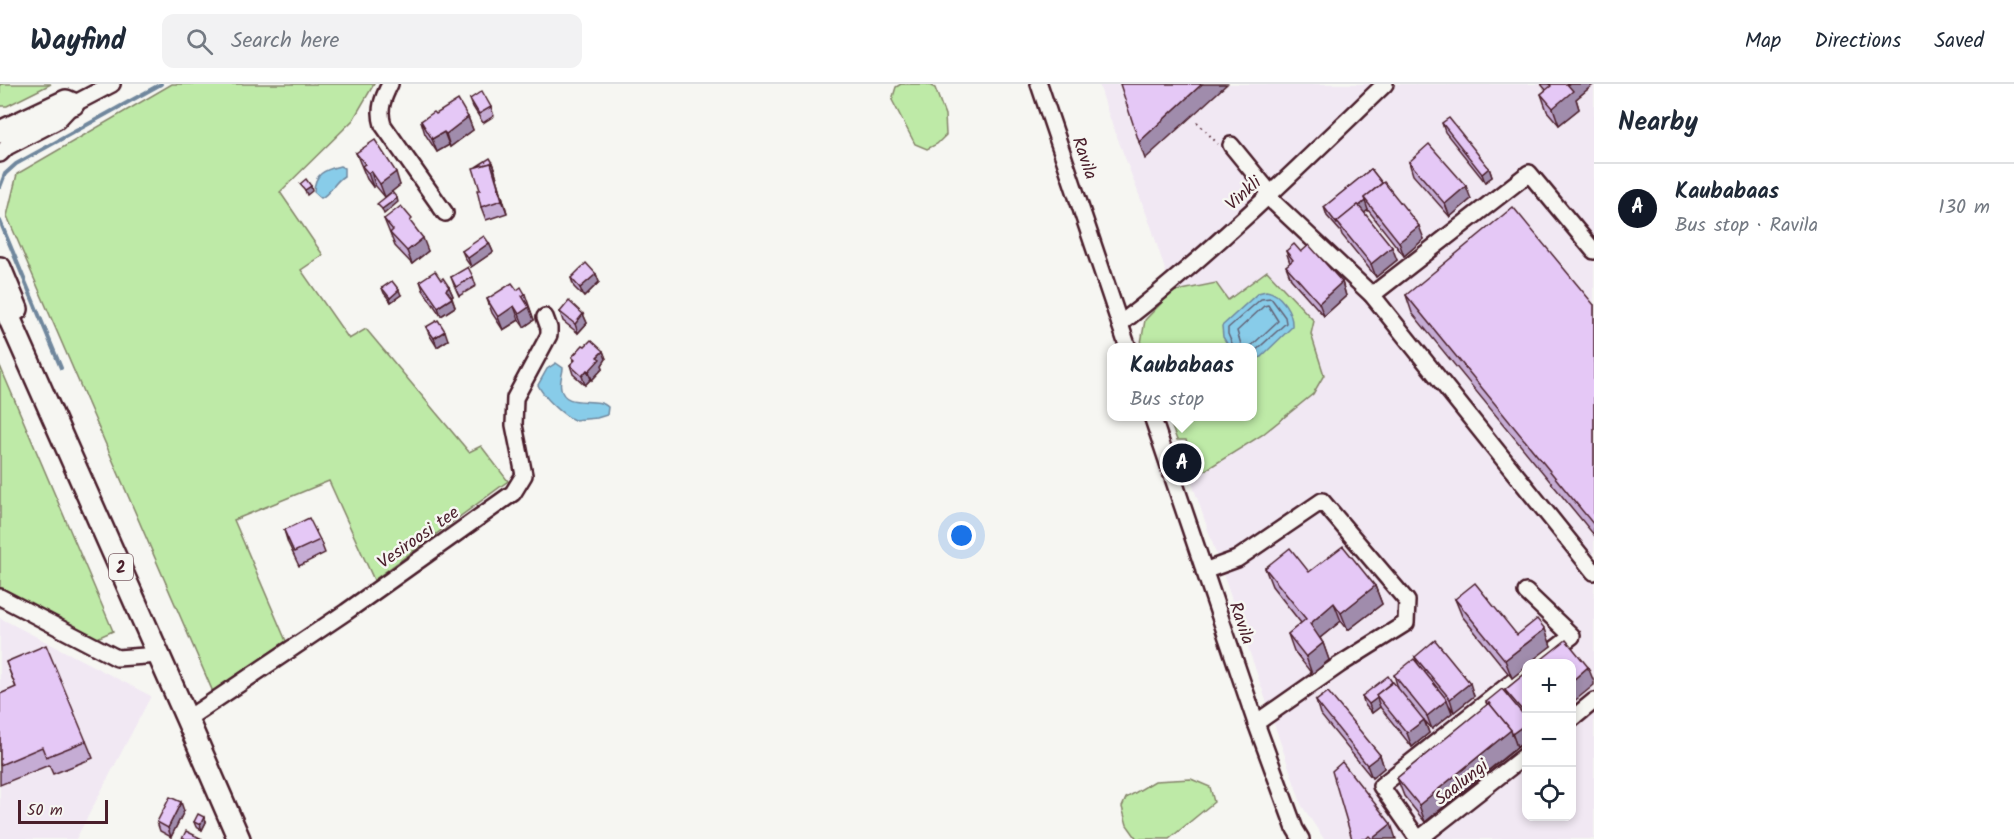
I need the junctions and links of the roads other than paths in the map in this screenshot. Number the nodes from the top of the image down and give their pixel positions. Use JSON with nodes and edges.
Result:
{"nodes":[{"id":1,"x":112,"y":84,"type":"edge"},
{"id":2,"x":390,"y":84,"type":"edge"},
{"id":3,"x":1039,"y":84,"type":"edge"},
{"id":4,"x":1385,"y":84,"type":"edge"},
{"id":5,"x":73,"y":104,"type":"junction"},
{"id":6,"x":0,"y":132,"type":"edge"},
{"id":7,"x":0,"y":140,"type":"edge"},
{"id":8,"x":1231,"y":145,"type":"dead end"},
{"id":9,"x":0,"y":153,"type":"edge"},
{"id":10,"x":1269,"y":196,"type":"junction"},
{"id":11,"x":445,"y":213,"type":"dead end"},
{"id":12,"x":1594,"y":251,"type":"edge"},
{"id":13,"x":0,"y":268,"type":"edge"},
{"id":14,"x":1372,"y":296,"type":"junction"},
{"id":15,"x":0,"y":297,"type":"edge"},
{"id":16,"x":545,"y":317,"type":"dead end"},
{"id":17,"x":1120,"y":324,"type":"junction"},
{"id":18,"x":1126,"y":343,"type":"edge"},
{"id":19,"x":1153,"y":421,"type":"edge"},
{"id":20,"x":61,"y":433,"type":"junction"},
{"id":21,"x":1204,"y":571,"type":"junction"},
{"id":22,"x":1594,"y":572,"type":"edge"},
{"id":23,"x":1526,"y":592,"type":"dead end"},
{"id":24,"x":0,"y":597,"type":"edge"},
{"id":25,"x":159,"y":655,"type":"junction"},
{"id":26,"x":1541,"y":659,"type":"edge"},
{"id":27,"x":1522,"y":675,"type":"edge"},
{"id":28,"x":1594,"y":701,"type":"edge"},
{"id":29,"x":1576,"y":716,"type":"edge"},
{"id":30,"x":187,"y":719,"type":"junction"},
{"id":31,"x":1256,"y":723,"type":"junction"},
{"id":32,"x":1522,"y":759,"type":"edge"},
{"id":33,"x":239,"y":839,"type":"edge"},
{"id":34,"x":1301,"y":839,"type":"edge"},
{"id":35,"x":1419,"y":839,"type":"edge"}],
"edges":[{"from":1,"to":5,"type":"street"},
{"from":2,"to":11,"type":"street"},
{"from":3,"to":17,"type":"street","name":"Ravila"},
{"from":4,"to":10,"type":"street","name":"Vinkli"},
{"from":5,"to":6,"type":"highway"},
{"from":5,"to":7,"type":"street"},
{"from":5,"to":9,"type":"street"},
{"from":8,"to":10,"type":"street"},
{"from":10,"to":14,"type":"street"},
{"from":10,"to":17,"type":"street","name":"Vinkli"},
{"from":12,"to":14,"type":"street"},
{"from":13,"to":20,"type":"highway"},
{"from":14,"to":22,"type":"street"},
{"from":15,"to":20,"type":"highway","number":"2"},
{"from":16,"to":30,"type":"street","name":"Vesiroosi tee"},
{"from":17,"to":18,"type":"street","name":"Ravila"},
{"from":19,"to":21,"type":"street","name":"Ravila"},
{"from":20,"to":25,"type":"highway","number":"2"},
{"from":21,"to":31,"type":"street","name":"Ravila"},
{"from":21,"to":31,"type":"street"},
{"from":23,"to":26,"type":"street"},
{"from":24,"to":25,"type":"street"},
{"from":25,"to":30,"type":"highway","number":"2"},
{"from":27,"to":35,"type":"street"},
{"from":28,"to":29,"type":"street"},
{"from":30,"to":33,"type":"highway","number":"2"},
{"from":31,"to":34,"type":"street","name":"Ravila"},
{"from":32,"to":35,"type":"street","name":"Saalungi"}]}
